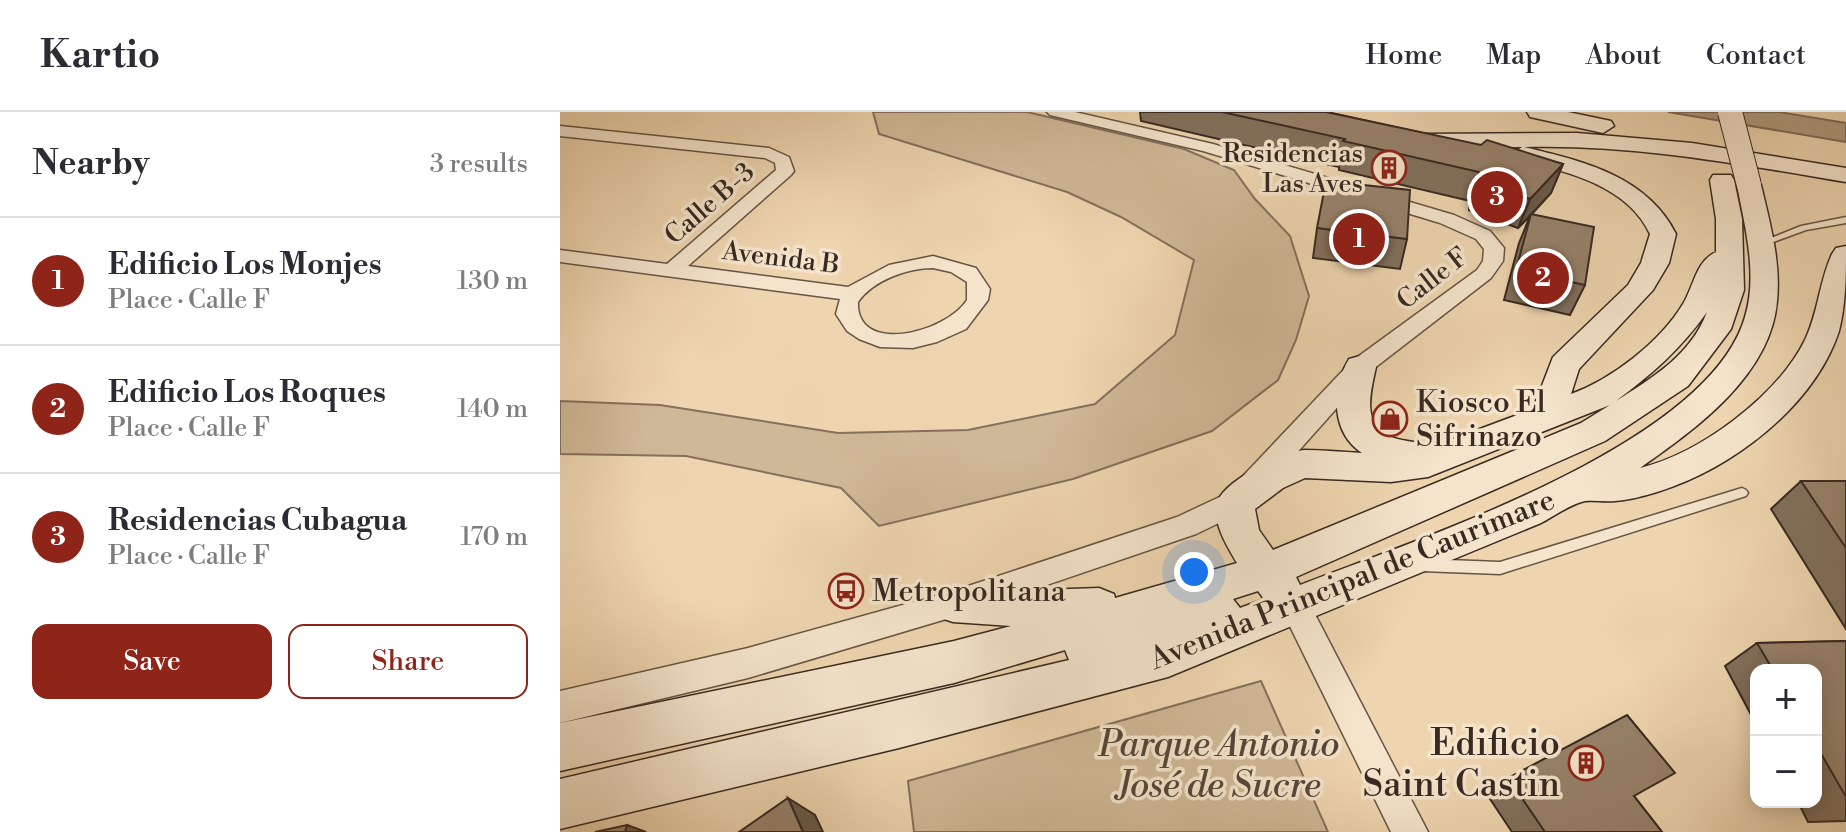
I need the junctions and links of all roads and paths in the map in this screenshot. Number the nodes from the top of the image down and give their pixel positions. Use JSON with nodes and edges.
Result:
{"nodes":[{"id":1,"x":1055,"y":112,"type":"edge"},
{"id":2,"x":1538,"y":112,"type":"edge"},
{"id":3,"x":1707,"y":112,"type":"edge"},
{"id":4,"x":1730,"y":112,"type":"edge"},
{"id":5,"x":560,"y":131,"type":"edge"},
{"id":6,"x":1398,"y":138,"type":"edge"},
{"id":7,"x":1474,"y":143,"type":"junction"},
{"id":8,"x":1846,"y":163,"type":"edge"},
{"id":9,"x":1846,"y":175,"type":"edge"},
{"id":10,"x":1735,"y":182,"type":"junction"},
{"id":11,"x":1846,"y":220,"type":"edge"},
{"id":12,"x":1746,"y":250,"type":"junction"},
{"id":13,"x":1846,"y":254,"type":"edge"},
{"id":14,"x":560,"y":256,"type":"edge"},
{"id":15,"x":670,"y":272,"type":"junction"},
{"id":16,"x":853,"y":294,"type":"junction"},
{"id":17,"x":1360,"y":367,"type":"junction"},
{"id":18,"x":1547,"y":418,"type":"junction"},
{"id":19,"x":1452,"y":454,"type":"junction"},
{"id":20,"x":1582,"y":487,"type":"junction"},
{"id":21,"x":1742,"y":493,"type":"dead end"},
{"id":22,"x":1236,"y":502,"type":"junction"},
{"id":23,"x":1398,"y":564,"type":"junction"},
{"id":24,"x":1267,"y":571,"type":"junction"},
{"id":25,"x":953,"y":604,"type":"junction"},
{"id":26,"x":1153,"y":606,"type":"junction"},
{"id":27,"x":1295,"y":606,"type":"junction"},
{"id":28,"x":560,"y":707,"type":"edge"},
{"id":29,"x":709,"y":716,"type":"junction"},
{"id":30,"x":560,"y":747,"type":"edge"},
{"id":31,"x":560,"y":804,"type":"edge"},
{"id":32,"x":1410,"y":832,"type":"edge"}],
"edges":[{"from":1,"to":17,"type":"street","name":"Calle F"},
{"from":2,"to":8,"type":"main road"},
{"from":3,"to":10,"type":"main road"},
{"from":4,"to":10,"type":"main road","bridge":true},
{"from":5,"to":15,"type":"street","name":"Calle B-3"},
{"from":6,"to":7,"type":"main road"},
{"from":7,"to":9,"type":"main road"},
{"from":7,"to":18,"type":"main road"},
{"from":10,"to":12,"type":"main road","name":"Avenida Principal de Caurimare"},
{"from":11,"to":12,"type":"lane"},
{"from":12,"to":18,"type":"main road"},
{"from":12,"to":20,"type":"main road","name":"Avenida Principal de Caurimare"},
{"from":12,"to":24,"type":"main road","name":"Avenida Principal de Caurimare"},
{"from":13,"to":20,"type":"main road"},
{"from":14,"to":15,"type":"street","name":"Avenida B"},
{"from":15,"to":16,"type":"street","name":"Avenida B"},
{"from":16,"to":16,"type":"street","name":"Avenida B"},
{"from":17,"to":19,"type":"main road"},
{"from":17,"to":22,"type":"street","name":"Calle F"},
{"from":18,"to":19,"type":"main road"},
{"from":19,"to":22,"type":"main road"},
{"from":20,"to":23,"type":"main road","name":"Avenida Principal de Caurimare"},
{"from":21,"to":23,"type":"lane"},
{"from":22,"to":24,"type":"main road"},
{"from":22,"to":25,"type":"street"},
{"from":23,"to":27,"type":"main road","name":"Avenida Principal de Caurimare"},
{"from":24,"to":26,"type":"main road","name":"Avenida Principal de Caurimare"},
{"from":24,"to":27,"type":"main road"},
{"from":25,"to":26,"type":"main road"},
{"from":25,"to":28,"type":"street"},
{"from":26,"to":29,"type":"main road","name":"Avenida Principal de Caurimare"},
{"from":27,"to":29,"type":"main road"},
{"from":27,"to":31,"type":"main road","name":"Avenida Principal de Caurimare"},
{"from":27,"to":32,"type":"street"},
{"from":29,"to":30,"type":"main road","name":"Avenida Principal de Caurimare"}]}
